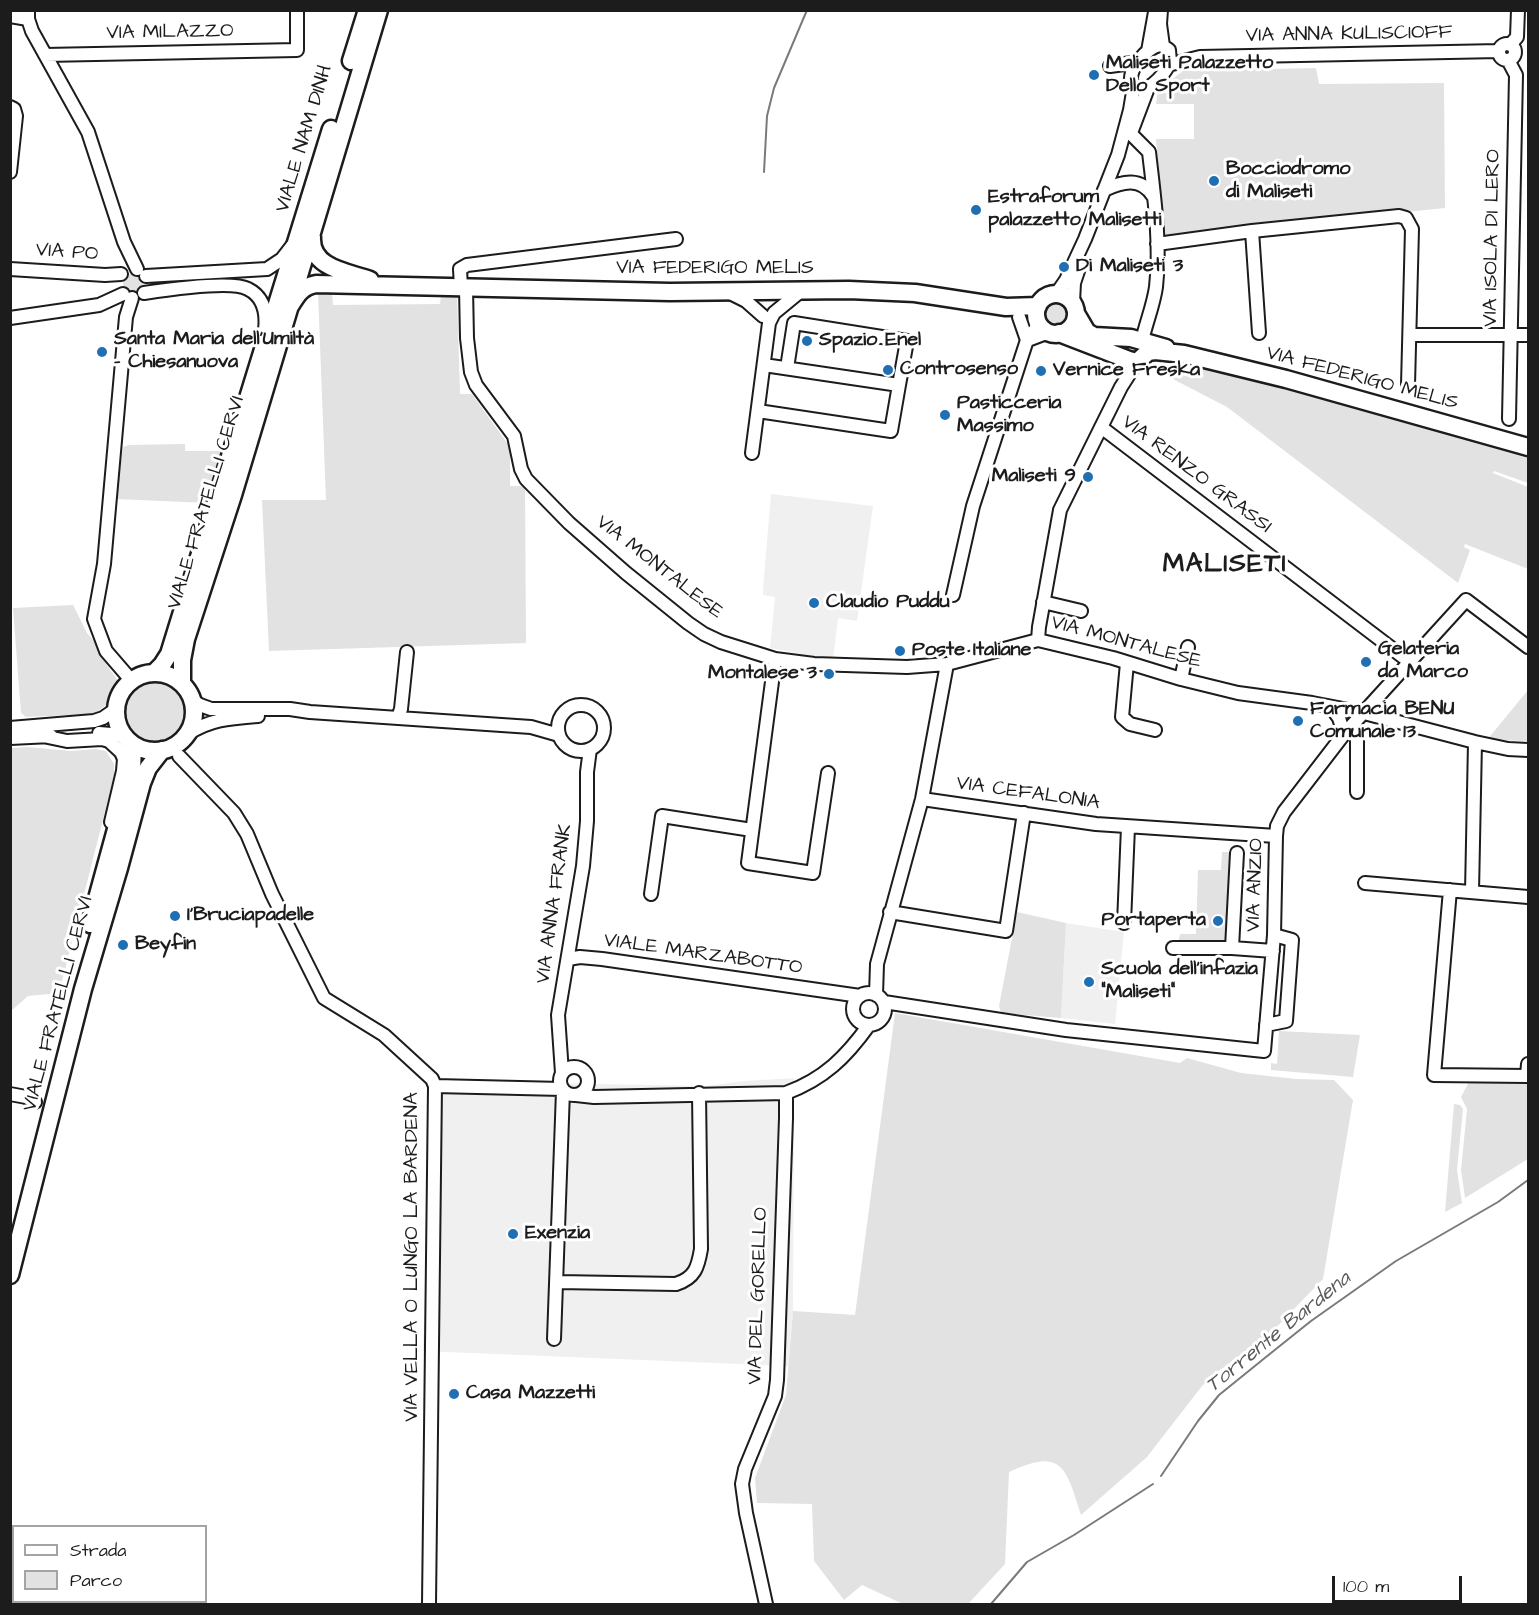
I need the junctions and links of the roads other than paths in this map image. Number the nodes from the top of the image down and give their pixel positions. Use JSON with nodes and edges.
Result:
{"nodes":[{"id":1,"x":297,"y":10,"type":"edge"},
{"id":2,"x":367,"y":10,"type":"edge"},
{"id":3,"x":379,"y":10,"type":"edge"},
{"id":4,"x":1155,"y":10,"type":"edge"},
{"id":5,"x":1161,"y":10,"type":"edge"},
{"id":6,"x":1518,"y":10,"type":"edge"},
{"id":7,"x":28,"y":15,"type":"edge"},
{"id":8,"x":10,"y":16,"type":"edge"},
{"id":9,"x":1166,"y":48,"type":"junction"},
{"id":10,"x":1148,"y":51,"type":"junction"},
{"id":11,"x":1506,"y":52,"type":"junction"},
{"id":12,"x":45,"y":55,"type":"junction"},
{"id":13,"x":1200,"y":57,"type":"junction"},
{"id":14,"x":1139,"y":62,"type":"junction"},
{"id":15,"x":1168,"y":65,"type":"junction"},
{"id":16,"x":1132,"y":82,"type":"junction"},
{"id":17,"x":1148,"y":88,"type":"junction"},
{"id":18,"x":12,"y":108,"type":"edge"},
{"id":19,"x":1131,"y":134,"type":"junction"},
{"id":20,"x":1118,"y":155,"type":"junction"},
{"id":21,"x":10,"y":172,"type":"edge"},
{"id":22,"x":1104,"y":190,"type":"junction"},
{"id":23,"x":1154,"y":197,"type":"junction"},
{"id":24,"x":313,"y":228,"type":"junction"},
{"id":25,"x":1252,"y":231,"type":"junction"},
{"id":26,"x":297,"y":237,"type":"junction"},
{"id":27,"x":676,"y":239,"type":"dead end"},
{"id":28,"x":1085,"y":239,"type":"junction"},
{"id":29,"x":124,"y":242,"type":"junction"},
{"id":30,"x":1157,"y":244,"type":"junction"},
{"id":31,"x":10,"y":268,"type":"edge"},
{"id":32,"x":301,"y":268,"type":"joint"},
{"id":33,"x":141,"y":272,"type":"junction"},
{"id":34,"x":122,"y":273,"type":"junction"},
{"id":35,"x":284,"y":281,"type":"joint"},
{"id":36,"x":379,"y":284,"type":"junction"},
{"id":37,"x":463,"y":288,"type":"junction"},
{"id":38,"x":769,"y":290,"type":"junction"},
{"id":39,"x":802,"y":290,"type":"junction"},
{"id":40,"x":727,"y":291,"type":"junction"},
{"id":41,"x":144,"y":293,"type":"junction"},
{"id":42,"x":1057,"y":293,"type":"junction"},
{"id":43,"x":127,"y":296,"type":"junction"},
{"id":44,"x":964,"y":300,"type":"junction"},
{"id":45,"x":289,"y":308,"type":"junction"},
{"id":46,"x":1075,"y":308,"type":"junction"},
{"id":47,"x":768,"y":317,"type":"junction"},
{"id":48,"x":1019,"y":317,"type":"junction"},
{"id":49,"x":10,"y":318,"type":"edge"},
{"id":50,"x":1045,"y":324,"type":"junction"},
{"id":51,"x":1259,"y":333,"type":"dead end"},
{"id":52,"x":1510,"y":334,"type":"junction"},
{"id":53,"x":1528,"y":334,"type":"edge"},
{"id":54,"x":1410,"y":335,"type":"junction"},
{"id":55,"x":1027,"y":340,"type":"junction"},
{"id":56,"x":265,"y":341,"type":"junction"},
{"id":57,"x":1138,"y":350,"type":"junction"},
{"id":58,"x":764,"y":365,"type":"junction"},
{"id":59,"x":787,"y":368,"type":"junction"},
{"id":60,"x":899,"y":385,"type":"junction"},
{"id":61,"x":1408,"y":386,"type":"dead end"},
{"id":62,"x":758,"y":411,"type":"junction"},
{"id":63,"x":1509,"y":419,"type":"dead end"},
{"id":64,"x":1101,"y":427,"type":"junction"},
{"id":65,"x":1528,"y":447,"type":"edge"},
{"id":66,"x":753,"y":453,"type":"dead end"},
{"id":67,"x":953,"y":595,"type":"dead end"},
{"id":68,"x":1043,"y":602,"type":"junction"},
{"id":69,"x":1081,"y":611,"type":"dead end"},
{"id":70,"x":1038,"y":640,"type":"junction"},
{"id":71,"x":1188,"y":647,"type":"dead end"},
{"id":72,"x":1528,"y":647,"type":"edge"},
{"id":73,"x":407,"y":652,"type":"dead end"},
{"id":74,"x":775,"y":659,"type":"junction"},
{"id":75,"x":1127,"y":663,"type":"junction"},
{"id":76,"x":1411,"y":663,"type":"junction"},
{"id":77,"x":947,"y":664,"type":"junction"},
{"id":78,"x":154,"y":672,"type":"junction"},
{"id":79,"x":131,"y":680,"type":"junction"},
{"id":80,"x":1181,"y":680,"type":"junction"},
{"id":81,"x":182,"y":683,"type":"junction"},
{"id":82,"x":193,"y":701,"type":"junction"},
{"id":83,"x":1331,"y":707,"type":"junction"},
{"id":84,"x":116,"y":709,"type":"junction"},
{"id":85,"x":310,"y":712,"type":"junction"},
{"id":86,"x":1364,"y":713,"type":"junction"},
{"id":87,"x":398,"y":718,"type":"junction"},
{"id":88,"x":559,"y":720,"type":"junction"},
{"id":89,"x":1355,"y":723,"type":"junction"},
{"id":90,"x":96,"y":727,"type":"junction"},
{"id":91,"x":10,"y":728,"type":"edge"},
{"id":92,"x":531,"y":728,"type":"junction"},
{"id":93,"x":1155,"y":730,"type":"dead end"},
{"id":94,"x":188,"y":734,"type":"junction"},
{"id":95,"x":1344,"y":734,"type":"junction"},
{"id":96,"x":559,"y":735,"type":"junction"},
{"id":97,"x":43,"y":736,"type":"junction"},
{"id":98,"x":10,"y":738,"type":"edge"},
{"id":99,"x":128,"y":740,"type":"junction"},
{"id":100,"x":1475,"y":742,"type":"junction"},
{"id":101,"x":590,"y":749,"type":"junction"},
{"id":102,"x":575,"y":750,"type":"junction"},
{"id":103,"x":1528,"y":750,"type":"edge"},
{"id":104,"x":171,"y":753,"type":"junction"},
{"id":105,"x":587,"y":772,"type":"junction"},
{"id":106,"x":828,"y":773,"type":"dead end"},
{"id":107,"x":1357,"y":792,"type":"dead end"},
{"id":108,"x":922,"y":799,"type":"junction"},
{"id":109,"x":1024,"y":813,"type":"junction"},
{"id":110,"x":1128,"y":828,"type":"junction"},
{"id":111,"x":752,"y":830,"type":"junction"},
{"id":112,"x":113,"y":835,"type":"junction"},
{"id":113,"x":1276,"y":836,"type":"junction"},
{"id":114,"x":1237,"y":853,"type":"dead end"},
{"id":115,"x":1365,"y":883,"type":"dead end"},
{"id":116,"x":1450,"y":890,"type":"junction"},
{"id":117,"x":1472,"y":891,"type":"junction"},
{"id":118,"x":651,"y":894,"type":"dead end"},
{"id":119,"x":1528,"y":897,"type":"edge"},
{"id":120,"x":890,"y":912,"type":"junction"},
{"id":121,"x":1124,"y":923,"type":"dead end"},
{"id":122,"x":1274,"y":935,"type":"junction"},
{"id":123,"x":1173,"y":948,"type":"dead end"},
{"id":124,"x":1232,"y":948,"type":"junction"},
{"id":125,"x":1273,"y":951,"type":"junction"},
{"id":126,"x":568,"y":959,"type":"junction"},
{"id":127,"x":877,"y":964,"type":"junction"},
{"id":128,"x":831,"y":994,"type":"junction"},
{"id":129,"x":862,"y":995,"type":"junction"},
{"id":130,"x":882,"y":1003,"type":"junction"},
{"id":131,"x":855,"y":1017,"type":"junction"},
{"id":132,"x":869,"y":1025,"type":"junction"},
{"id":133,"x":1266,"y":1025,"type":"junction"},
{"id":134,"x":561,"y":1040,"type":"junction"},
{"id":135,"x":847,"y":1051,"type":"junction"},
{"id":136,"x":578,"y":1067,"type":"junction"},
{"id":137,"x":1528,"y":1072,"type":"edge"},
{"id":138,"x":587,"y":1077,"type":"junction"},
{"id":139,"x":435,"y":1086,"type":"junction"},
{"id":140,"x":563,"y":1089,"type":"junction"},
{"id":141,"x":786,"y":1092,"type":"junction"},
{"id":142,"x":699,"y":1093,"type":"junction"},
{"id":143,"x":10,"y":1094,"type":"edge"},
{"id":144,"x":614,"y":1095,"type":"junction"},
{"id":145,"x":35,"y":1102,"type":"dead end"},
{"id":146,"x":10,"y":1235,"type":"edge"},
{"id":147,"x":10,"y":1275,"type":"edge"},
{"id":148,"x":558,"y":1282,"type":"junction"},
{"id":149,"x":554,"y":1339,"type":"dead end"},
{"id":150,"x":429,"y":1605,"type":"edge"},
{"id":151,"x":766,"y":1605,"type":"edge"}],
"edges":[{"from":1,"to":12,"type":"street","name":"VIA MILAZZO"},
{"from":2,"to":26,"type":"main road","name":"VIALE NAM DINH"},
{"from":3,"to":24,"type":"main road","name":"VIALE NAM DINH"},
{"from":4,"to":10,"type":"street"},
{"from":5,"to":9,"type":"street"},
{"from":6,"to":11,"type":"street"},
{"from":7,"to":8,"type":"street"},
{"from":7,"to":12,"type":"street"},
{"from":9,"to":10,"type":"street"},
{"from":9,"to":13,"type":"street"},
{"from":9,"to":15,"type":"street"},
{"from":10,"to":14,"type":"street"},
{"from":11,"to":13,"type":"street","name":"VIA ANNA KULISCIOFF"},
{"from":11,"to":52,"type":"street","name":"VIA ISOLA DI LERO"},
{"from":12,"to":29,"type":"street"},
{"from":13,"to":15,"type":"street"},
{"from":14,"to":16,"type":"street"},
{"from":14,"to":16,"type":"street"},
{"from":15,"to":17,"type":"street"},
{"from":16,"to":17,"type":"street"},
{"from":16,"to":20,"type":"street"},
{"from":17,"to":19,"type":"street"},
{"from":18,"to":21,"type":"street"},
{"from":19,"to":20,"type":"street"},
{"from":19,"to":23,"type":"street"},
{"from":20,"to":22,"type":"street"},
{"from":22,"to":23,"type":"street"},
{"from":22,"to":28,"type":"street"},
{"from":23,"to":30,"type":"street"},
{"from":24,"to":32,"type":"main road","name":"VIALE NAM DINH"},
{"from":24,"to":36,"type":"main road"},
{"from":25,"to":30,"type":"street"},
{"from":25,"to":51,"type":"street"},
{"from":25,"to":54,"type":"street"},
{"from":26,"to":33,"type":"street"},
{"from":26,"to":35,"type":"main road","name":"VIALE NAM DINH"},
{"from":27,"to":37,"type":"street"},
{"from":28,"to":42,"type":"street"},
{"from":28,"to":46,"type":"street"},
{"from":29,"to":33,"type":"street"},
{"from":29,"to":34,"type":"street"},
{"from":30,"to":57,"type":"street"},
{"from":31,"to":34,"type":"street","name":"VIA PO"},
{"from":32,"to":45,"type":"main road","name":"VIALE FRATELLI CERVI"},
{"from":33,"to":34,"type":"street"},
{"from":33,"to":41,"type":"street"},
{"from":34,"to":43,"type":"street"},
{"from":35,"to":56,"type":"main road","name":"VIALE FRATELLI CERVI"},
{"from":36,"to":37,"type":"main road"},
{"from":36,"to":45,"type":"main road"},
{"from":37,"to":40,"type":"main road","name":"VIA FEDERIGO MELIS"},
{"from":37,"to":74,"type":"street","name":"VIA MONTALESE"},
{"from":38,"to":39,"type":"main road","name":"VIA FEDERIGO MELIS"},
{"from":38,"to":40,"type":"main road","name":"VIA FEDERIGO MELIS"},
{"from":38,"to":47,"type":"street"},
{"from":39,"to":44,"type":"main road","name":"VIA FEDERIGO MELIS"},
{"from":39,"to":47,"type":"street"},
{"from":40,"to":47,"type":"street"},
{"from":41,"to":43,"type":"street"},
{"from":41,"to":56,"type":"street"},
{"from":42,"to":46,"type":"main road","name":"VIA FEDERIGO MELIS"},
{"from":42,"to":50,"type":"main road"},
{"from":43,"to":49,"type":"street"},
{"from":43,"to":79,"type":"street"},
{"from":44,"to":48,"type":"main road","name":"VIA FEDERIGO MELIS"},
{"from":44,"to":50,"type":"main road","name":"VIA FEDERIGO MELIS"},
{"from":45,"to":81,"type":"main road","name":"VIALE FRATELLI CERVI"},
{"from":46,"to":50,"type":"main road"},
{"from":46,"to":57,"type":"main road","name":"VIA FEDERIGO MELIS"},
{"from":47,"to":58,"type":"street"},
{"from":48,"to":50,"type":"main road","name":"VIA FEDERIGO MELIS"},
{"from":48,"to":55,"type":"street"},
{"from":50,"to":55,"type":"street"},
{"from":50,"to":57,"type":"main road","name":"VIA FEDERIGO MELIS"},
{"from":52,"to":53,"type":"street"},
{"from":52,"to":54,"type":"street"},
{"from":52,"to":63,"type":"street","name":"VIA ISOLA DI LERO"},
{"from":54,"to":61,"type":"street"},
{"from":55,"to":67,"type":"street"},
{"from":56,"to":78,"type":"main road","name":"VIALE FRATELLI CERVI"},
{"from":57,"to":64,"type":"street"},
{"from":57,"to":65,"type":"main road","name":"VIA FEDERIGO MELIS"},
{"from":58,"to":59,"type":"street"},
{"from":58,"to":62,"type":"street"},
{"from":59,"to":60,"type":"street"},
{"from":59,"to":60,"type":"street"},
{"from":60,"to":62,"type":"street"},
{"from":62,"to":66,"type":"street"},
{"from":64,"to":68,"type":"street"},
{"from":64,"to":76,"type":"street","name":"VIA RENZO GRASSI"},
{"from":68,"to":69,"type":"street"},
{"from":68,"to":70,"type":"street"},
{"from":70,"to":75,"type":"street","name":"VIA MONTALESE"},
{"from":70,"to":77,"type":"street","name":"VIA MONTALESE"},
{"from":71,"to":80,"type":"street"},
{"from":72,"to":76,"type":"street","name":"VIA ANZIO"},
{"from":73,"to":87,"type":"street"},
{"from":74,"to":77,"type":"street","name":"VIA MONTALESE"},
{"from":74,"to":111,"type":"street"},
{"from":75,"to":80,"type":"street","name":"VIA MONTALESE"},
{"from":75,"to":93,"type":"street"},
{"from":76,"to":86,"type":"street","name":"VIA ANZIO"},
{"from":77,"to":108,"type":"street"},
{"from":78,"to":79,"type":"main road"},
{"from":78,"to":81,"type":"main road"},
{"from":79,"to":84,"type":"main road"},
{"from":80,"to":83,"type":"street","name":"VIA MONTALESE"},
{"from":81,"to":82,"type":"main road"},
{"from":82,"to":85,"type":"street"},
{"from":82,"to":94,"type":"main road"},
{"from":83,"to":86,"type":"street","name":"VIA MONTALESE"},
{"from":83,"to":95,"type":"street"},
{"from":84,"to":90,"type":"street"},
{"from":84,"to":99,"type":"main road","name":"VIALE FRATELLI CERVI"},
{"from":85,"to":87,"type":"street"},
{"from":85,"to":94,"type":"street"},
{"from":86,"to":89,"type":"street","name":"VIA ANZIO"},
{"from":86,"to":100,"type":"street","name":"VIA MONTALESE"},
{"from":87,"to":92,"type":"street"},
{"from":88,"to":92,"type":"street"},
{"from":88,"to":96,"type":"street"},
{"from":88,"to":101,"type":"street"},
{"from":89,"to":95,"type":"street","name":"VIA ANZIO"},
{"from":89,"to":107,"type":"street"},
{"from":90,"to":91,"type":"street"},
{"from":90,"to":97,"type":"street"},
{"from":90,"to":99,"type":"street"},
{"from":92,"to":96,"type":"street"},
{"from":94,"to":104,"type":"main road","name":"VIALE FRATELLI CERVI"},
{"from":95,"to":113,"type":"street","name":"VIA ANZIO"},
{"from":96,"to":102,"type":"street"},
{"from":97,"to":98,"type":"street"},
{"from":97,"to":112,"type":"street"},
{"from":99,"to":104,"type":"main road"},
{"from":99,"to":112,"type":"main road","name":"VIALE FRATELLI CERVI"},
{"from":100,"to":103,"type":"street","name":"VIA MONTALESE"},
{"from":100,"to":117,"type":"street"},
{"from":101,"to":102,"type":"street"},
{"from":101,"to":105,"type":"street","name":"VIA ANNA FRANK"},
{"from":102,"to":105,"type":"street"},
{"from":104,"to":139,"type":"street","name":"VIA VELLA O LUNGO LA BARDENA"},
{"from":104,"to":147,"type":"main road","name":"VIALE FRATELLI CERVI"},
{"from":105,"to":126,"type":"street","name":"VIA ANNA FRANK"},
{"from":106,"to":111,"type":"street"},
{"from":108,"to":109,"type":"street","name":"VIA CEFALONIA"},
{"from":108,"to":120,"type":"street"},
{"from":109,"to":110,"type":"street","name":"VIA CEFALONIA"},
{"from":109,"to":120,"type":"street"},
{"from":110,"to":113,"type":"street","name":"VIA CEFALONIA"},
{"from":110,"to":121,"type":"street"},
{"from":111,"to":118,"type":"street"},
{"from":112,"to":146,"type":"main road","name":"VIALE FRATELLI CERVI"},
{"from":113,"to":122,"type":"street","name":"VIA ANZIO"},
{"from":114,"to":124,"type":"street"},
{"from":115,"to":116,"type":"street"},
{"from":116,"to":117,"type":"street"},
{"from":116,"to":137,"type":"street"},
{"from":117,"to":119,"type":"street"},
{"from":120,"to":127,"type":"street"},
{"from":122,"to":125,"type":"street","name":"VIA ANZIO"},
{"from":122,"to":133,"type":"street"},
{"from":123,"to":124,"type":"street"},
{"from":124,"to":125,"type":"street"},
{"from":125,"to":133,"type":"street","name":"VIA ANZIO"},
{"from":126,"to":128,"type":"street","name":"VIALE MARZABOTTO"},
{"from":126,"to":134,"type":"street","name":"VIA ANNA FRANK"},
{"from":127,"to":129,"type":"street"},
{"from":127,"to":130,"type":"street"},
{"from":128,"to":129,"type":"street","name":"VIALE MARZABOTTO"},
{"from":128,"to":131,"type":"street"},
{"from":129,"to":130,"type":"street"},
{"from":129,"to":131,"type":"street"},
{"from":130,"to":132,"type":"street"},
{"from":130,"to":133,"type":"street","name":"VIA ANZIO"},
{"from":131,"to":132,"type":"street"},
{"from":131,"to":135,"type":"street"},
{"from":132,"to":135,"type":"street"},
{"from":134,"to":136,"type":"street","name":"VIA ANNA FRANK"},
{"from":134,"to":140,"type":"street","name":"VIA ANNA FRANK"},
{"from":135,"to":141,"type":"street"},
{"from":136,"to":138,"type":"street","name":"VIA ANNA FRANK"},
{"from":136,"to":140,"type":"street"},
{"from":138,"to":140,"type":"street"},
{"from":138,"to":144,"type":"street","name":"VIA ANNA FRANK"},
{"from":139,"to":140,"type":"street"},
{"from":139,"to":150,"type":"street","name":"VIA VELLA O LUNGO LA BARDENA"},
{"from":140,"to":144,"type":"street"},
{"from":140,"to":148,"type":"street","name":"VIA ANNA FRANK"},
{"from":141,"to":142,"type":"street"},
{"from":141,"to":151,"type":"street","name":"VIA DEL GORELLO"},
{"from":142,"to":144,"type":"street"},
{"from":142,"to":148,"type":"street"},
{"from":143,"to":145,"type":"street"},
{"from":148,"to":149,"type":"street","name":"VIA ANNA FRANK"}]}
